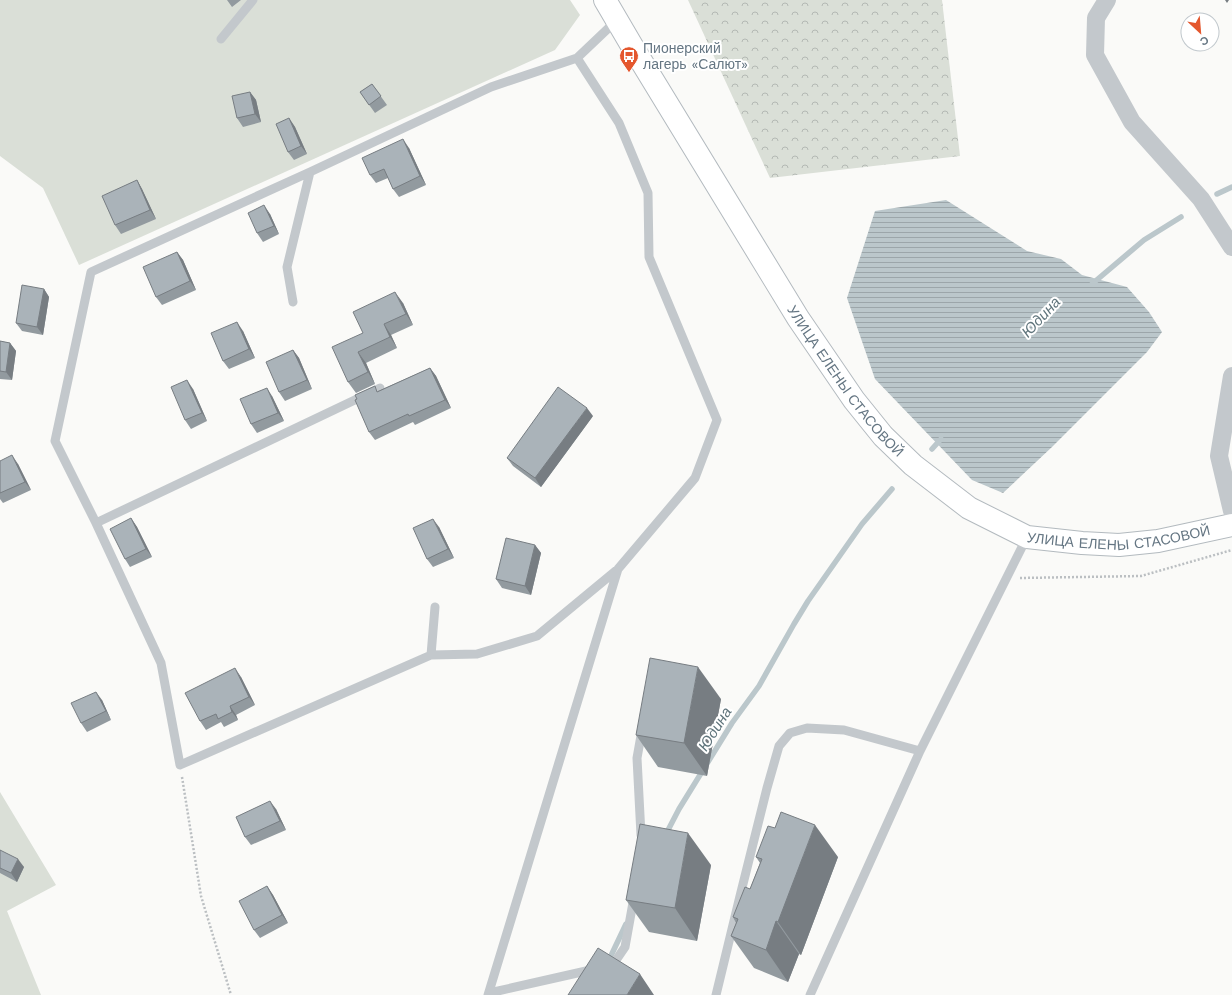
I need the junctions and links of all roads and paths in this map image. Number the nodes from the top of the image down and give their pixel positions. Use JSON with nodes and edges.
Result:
{"nodes":[{"id":1,"x":253,"y":0,"type":"edge"},
{"id":2,"x":605,"y":0,"type":"edge"},
{"id":3,"x":1107,"y":0,"type":"edge"},
{"id":4,"x":617,"y":20,"type":"junction"},
{"id":5,"x":221,"y":39,"type":"dead end"},
{"id":6,"x":577,"y":58,"type":"junction"},
{"id":7,"x":310,"y":172,"type":"junction"},
{"id":8,"x":1232,"y":247,"type":"edge"},
{"id":9,"x":293,"y":302,"type":"dead end"},
{"id":10,"x":1232,"y":376,"type":"edge"},
{"id":11,"x":380,"y":388,"type":"dead end"},
{"id":12,"x":1232,"y":511,"type":"edge"},
{"id":13,"x":96,"y":523,"type":"junction"},
{"id":14,"x":1232,"y":524,"type":"edge"},
{"id":15,"x":1027,"y":537,"type":"junction"},
{"id":16,"x":1232,"y":550,"type":"edge"},
{"id":17,"x":618,"y":569,"type":"junction"},
{"id":18,"x":1005,"y":579,"type":"junction"},
{"id":19,"x":435,"y":607,"type":"dead end"},
{"id":20,"x":431,"y":655,"type":"junction"},
{"id":21,"x":643,"y":721,"type":"edge"},
{"id":22,"x":920,"y":751,"type":"junction"},
{"id":23,"x":180,"y":765,"type":"junction"},
{"id":24,"x":641,"y":842,"type":"edge"},
{"id":25,"x":636,"y":887,"type":"edge"},
{"id":26,"x":740,"y":896,"type":"junction"},
{"id":27,"x":755,"y":911,"type":"edge"},
{"id":28,"x":613,"y":964,"type":"junction"},
{"id":29,"x":605,"y":977,"type":"edge"},
{"id":30,"x":489,"y":994,"type":"edge"},
{"id":31,"x":231,"y":995,"type":"edge"},
{"id":32,"x":716,"y":995,"type":"edge"},
{"id":33,"x":810,"y":995,"type":"edge"}],
"edges":[{"from":1,"to":5,"type":"lane"},
{"from":2,"to":4,"type":"main road","name":"УЛИЦА ЕЛЕНЫ СТАСОВОЙ"},
{"from":3,"to":8,"type":"street"},
{"from":4,"to":6,"type":"lane"},
{"from":4,"to":15,"type":"main road","name":"УЛИЦА ЕЛЕНЫ СТАСОВОЙ"},
{"from":6,"to":7,"type":"lane"},
{"from":6,"to":17,"type":"lane"},
{"from":7,"to":9,"type":"lane"},
{"from":7,"to":13,"type":"lane"},
{"from":10,"to":12,"type":"street"},
{"from":11,"to":13,"type":"lane"},
{"from":13,"to":23,"type":"lane"},
{"from":14,"to":15,"type":"main road","name":"УЛИЦА ЕЛЕНЫ СТАСОВОЙ"},
{"from":15,"to":18,"type":"lane"},
{"from":16,"to":18,"type":"path"},
{"from":17,"to":20,"type":"lane"},
{"from":17,"to":30,"type":"lane"},
{"from":18,"to":22,"type":"lane"},
{"from":19,"to":20,"type":"lane"},
{"from":20,"to":23,"type":"lane"},
{"from":21,"to":24,"type":"lane"},
{"from":22,"to":26,"type":"lane"},
{"from":22,"to":33,"type":"lane"},
{"from":23,"to":31,"type":"path"},
{"from":25,"to":28,"type":"lane"},
{"from":26,"to":27,"type":"lane"},
{"from":26,"to":32,"type":"lane"},
{"from":28,"to":29,"type":"lane"},
{"from":28,"to":30,"type":"lane"}]}
